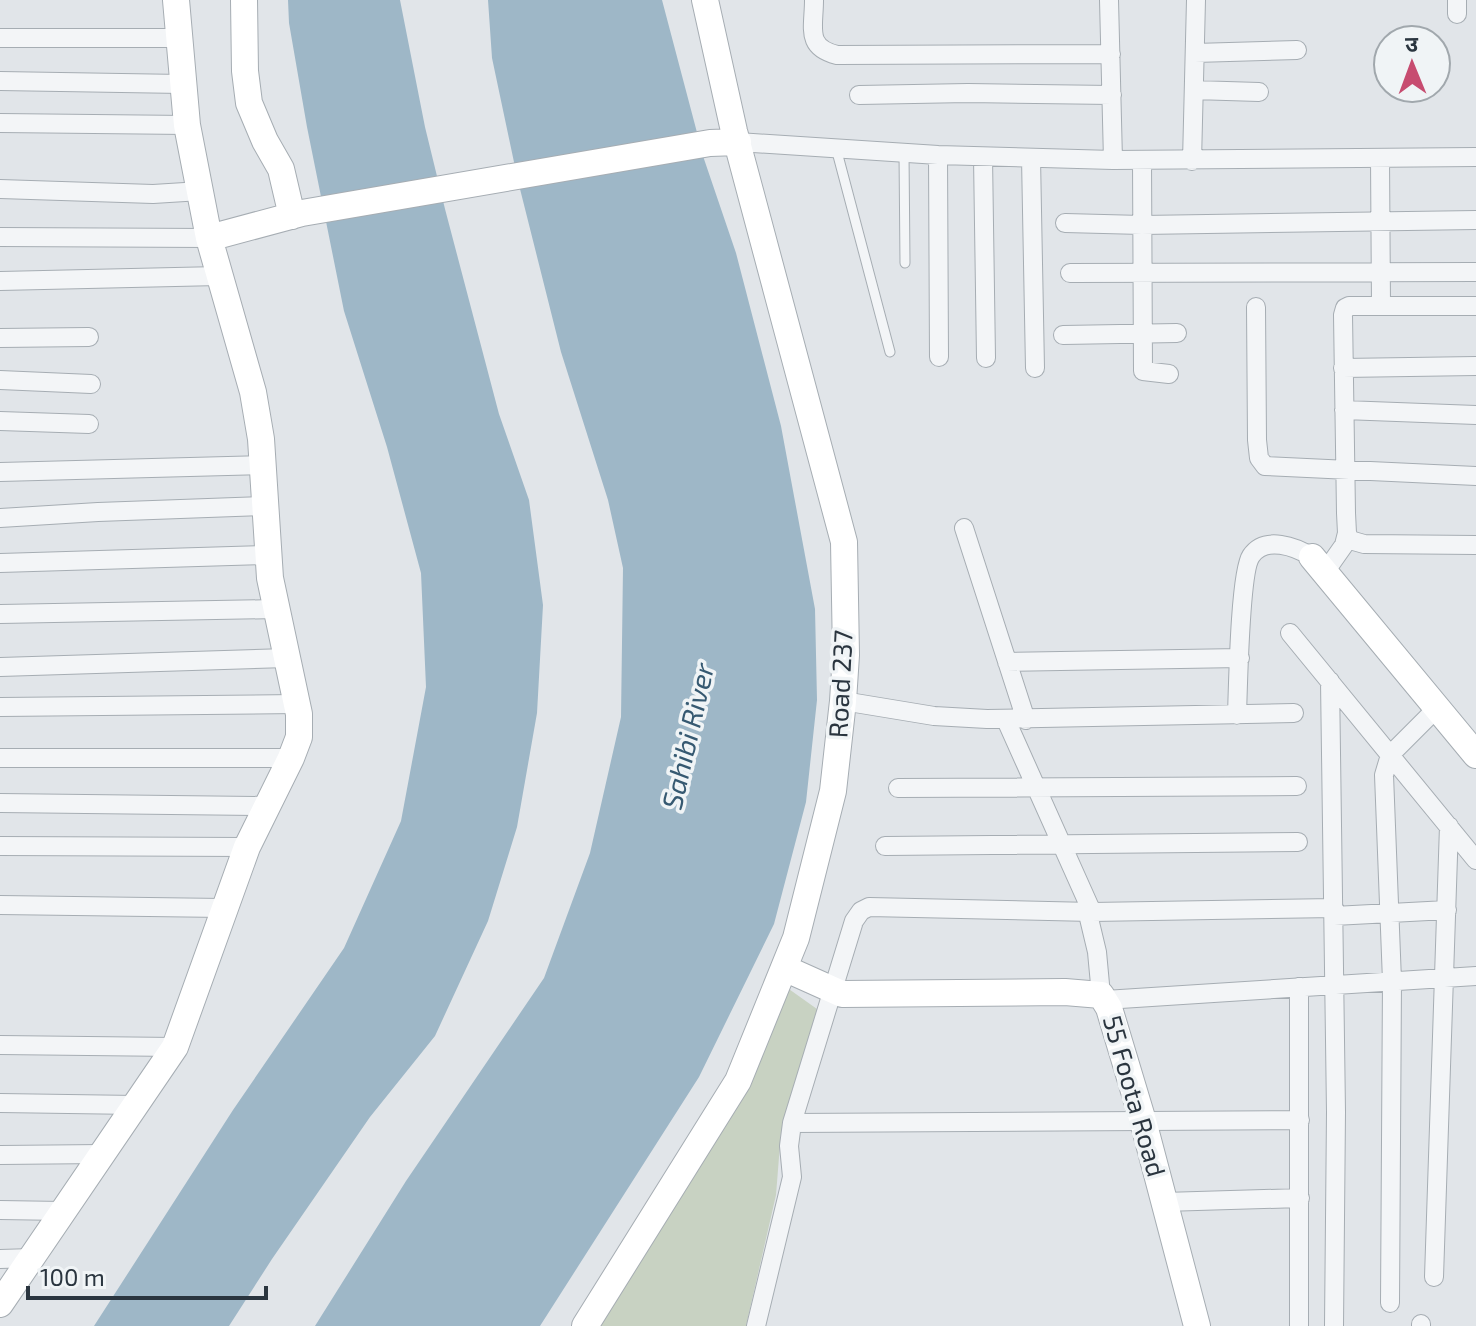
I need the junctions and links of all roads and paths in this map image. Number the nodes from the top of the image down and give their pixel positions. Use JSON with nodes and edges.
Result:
{"nodes":[{"id":1,"x":176,"y":0,"type":"edge"},
{"id":2,"x":244,"y":0,"type":"edge"},
{"id":3,"x":705,"y":0,"type":"edge"},
{"id":4,"x":814,"y":0,"type":"edge"},
{"id":5,"x":1109,"y":0,"type":"edge"},
{"id":6,"x":1196,"y":0,"type":"edge"},
{"id":7,"x":0,"y":38,"type":"edge"},
{"id":8,"x":178,"y":38,"type":"junction"},
{"id":9,"x":1297,"y":50,"type":"dead end"},
{"id":10,"x":1195,"y":53,"type":"junction"},
{"id":11,"x":1111,"y":54,"type":"junction"},
{"id":12,"x":0,"y":81,"type":"edge"},
{"id":13,"x":182,"y":84,"type":"junction"},
{"id":14,"x":1194,"y":90,"type":"junction"},
{"id":15,"x":1259,"y":92,"type":"dead end"},
{"id":16,"x":859,"y":95,"type":"dead end"},
{"id":17,"x":1112,"y":95,"type":"junction"},
{"id":18,"x":0,"y":123,"type":"edge"},
{"id":19,"x":187,"y":125,"type":"junction"},
{"id":20,"x":738,"y":142,"type":"junction"},
{"id":21,"x":836,"y":148,"type":"junction"},
{"id":22,"x":904,"y":153,"type":"junction"},
{"id":23,"x":938,"y":155,"type":"junction"},
{"id":24,"x":983,"y":157,"type":"junction"},
{"id":25,"x":1476,"y":157,"type":"edge"},
{"id":26,"x":1031,"y":158,"type":"junction"},
{"id":27,"x":1380,"y":158,"type":"junction"},
{"id":28,"x":1113,"y":160,"type":"junction"},
{"id":29,"x":1142,"y":160,"type":"junction"},
{"id":30,"x":1192,"y":161,"type":"junction"},
{"id":31,"x":0,"y":189,"type":"edge"},
{"id":32,"x":201,"y":191,"type":"junction"},
{"id":33,"x":297,"y":215,"type":"junction"},
{"id":34,"x":1476,"y":220,"type":"edge"},
{"id":35,"x":1380,"y":221,"type":"junction"},
{"id":36,"x":1065,"y":223,"type":"dead end"},
{"id":37,"x":1142,"y":225,"type":"junction"},
{"id":38,"x":0,"y":237,"type":"edge"},
{"id":39,"x":209,"y":238,"type":"junction"},
{"id":40,"x":905,"y":263,"type":"dead end"},
{"id":41,"x":1142,"y":272,"type":"junction"},
{"id":42,"x":1381,"y":272,"type":"junction"},
{"id":43,"x":1476,"y":272,"type":"edge"},
{"id":44,"x":1070,"y":273,"type":"dead end"},
{"id":45,"x":219,"y":276,"type":"junction"},
{"id":46,"x":0,"y":281,"type":"edge"},
{"id":47,"x":1381,"y":305,"type":"junction"},
{"id":48,"x":1476,"y":306,"type":"edge"},
{"id":49,"x":1256,"y":307,"type":"dead end"},
{"id":50,"x":1142,"y":333,"type":"junction"},
{"id":51,"x":1177,"y":333,"type":"dead end"},
{"id":52,"x":1063,"y":335,"type":"dead end"},
{"id":53,"x":89,"y":337,"type":"dead end"},
{"id":54,"x":0,"y":338,"type":"edge"},
{"id":55,"x":890,"y":352,"type":"dead end"},
{"id":56,"x":939,"y":357,"type":"dead end"},
{"id":57,"x":986,"y":358,"type":"dead end"},
{"id":58,"x":1476,"y":366,"type":"edge"},
{"id":59,"x":1035,"y":368,"type":"dead end"},
{"id":60,"x":1343,"y":368,"type":"junction"},
{"id":61,"x":1169,"y":374,"type":"dead end"},
{"id":62,"x":0,"y":380,"type":"edge"},
{"id":63,"x":91,"y":384,"type":"dead end"},
{"id":64,"x":1344,"y":410,"type":"junction"},
{"id":65,"x":1476,"y":415,"type":"edge"},
{"id":66,"x":0,"y":421,"type":"edge"},
{"id":67,"x":89,"y":424,"type":"dead end"},
{"id":68,"x":262,"y":465,"type":"junction"},
{"id":69,"x":1345,"y":471,"type":"junction"},
{"id":70,"x":0,"y":472,"type":"edge"},
{"id":71,"x":1476,"y":476,"type":"edge"},
{"id":72,"x":264,"y":506,"type":"junction"},
{"id":73,"x":0,"y":518,"type":"edge"},
{"id":74,"x":964,"y":528,"type":"dead end"},
{"id":75,"x":1347,"y":533,"type":"junction"},
{"id":76,"x":1476,"y":545,"type":"edge"},
{"id":77,"x":268,"y":555,"type":"junction"},
{"id":78,"x":0,"y":563,"type":"edge"},
{"id":79,"x":1319,"y":564,"type":"junction"},
{"id":80,"x":276,"y":609,"type":"junction"},
{"id":81,"x":0,"y":614,"type":"edge"},
{"id":82,"x":1290,"y":633,"type":"dead end"},
{"id":83,"x":287,"y":658,"type":"junction"},
{"id":84,"x":1240,"y":658,"type":"junction"},
{"id":85,"x":1007,"y":662,"type":"junction"},
{"id":86,"x":0,"y":667,"type":"edge"},
{"id":87,"x":1330,"y":681,"type":"junction"},
{"id":88,"x":843,"y":701,"type":"junction"},
{"id":89,"x":297,"y":704,"type":"junction"},
{"id":90,"x":0,"y":707,"type":"edge"},
{"id":91,"x":1437,"y":708,"type":"junction"},
{"id":92,"x":1294,"y":713,"type":"dead end"},
{"id":93,"x":1237,"y":715,"type":"junction"},
{"id":94,"x":1006,"y":720,"type":"junction"},
{"id":95,"x":1026,"y":720,"type":"junction"},
{"id":96,"x":1390,"y":755,"type":"junction"},
{"id":97,"x":1476,"y":755,"type":"edge"},
{"id":98,"x":0,"y":758,"type":"edge"},
{"id":99,"x":291,"y":758,"type":"junction"},
{"id":100,"x":1297,"y":786,"type":"dead end"},
{"id":101,"x":898,"y":788,"type":"dead end"},
{"id":102,"x":1037,"y":788,"type":"junction"},
{"id":103,"x":0,"y":803,"type":"edge"},
{"id":104,"x":267,"y":806,"type":"junction"},
{"id":105,"x":1449,"y":826,"type":"junction"},
{"id":106,"x":1298,"y":842,"type":"dead end"},
{"id":107,"x":1062,"y":844,"type":"junction"},
{"id":108,"x":0,"y":846,"type":"edge"},
{"id":109,"x":885,"y":846,"type":"dead end"},
{"id":110,"x":247,"y":847,"type":"junction"},
{"id":111,"x":1476,"y":860,"type":"edge"},
{"id":112,"x":0,"y":905,"type":"edge"},
{"id":113,"x":223,"y":908,"type":"junction"},
{"id":114,"x":1447,"y":910,"type":"junction"},
{"id":115,"x":1090,"y":911,"type":"junction"},
{"id":116,"x":1334,"y":912,"type":"junction"},
{"id":117,"x":1389,"y":913,"type":"junction"},
{"id":118,"x":784,"y":968,"type":"junction"},
{"id":119,"x":1476,"y":976,"type":"edge"},
{"id":120,"x":1445,"y":978,"type":"junction"},
{"id":121,"x":1392,"y":981,"type":"junction"},
{"id":122,"x":1335,"y":984,"type":"junction"},
{"id":123,"x":1299,"y":987,"type":"junction"},
{"id":124,"x":834,"y":992,"type":"junction"},
{"id":125,"x":1103,"y":997,"type":"junction"},
{"id":126,"x":0,"y":1045,"type":"edge"},
{"id":127,"x":175,"y":1047,"type":"junction"},
{"id":128,"x":0,"y":1103,"type":"edge"},
{"id":129,"x":136,"y":1105,"type":"junction"},
{"id":130,"x":1300,"y":1120,"type":"junction"},
{"id":131,"x":1143,"y":1121,"type":"junction"},
{"id":132,"x":792,"y":1123,"type":"junction"},
{"id":133,"x":102,"y":1154,"type":"junction"},
{"id":134,"x":0,"y":1155,"type":"edge"},
{"id":135,"x":1300,"y":1198,"type":"junction"},
{"id":136,"x":1164,"y":1202,"type":"junction"},
{"id":137,"x":0,"y":1210,"type":"edge"},
{"id":138,"x":63,"y":1211,"type":"junction"},
{"id":139,"x":32,"y":1258,"type":"junction"},
{"id":140,"x":0,"y":1259,"type":"edge"},
{"id":141,"x":1434,"y":1277,"type":"dead end"},
{"id":142,"x":1390,"y":1303,"type":"dead end"},
{"id":143,"x":0,"y":1304,"type":"edge"},
{"id":144,"x":585,"y":1326,"type":"edge"},
{"id":145,"x":756,"y":1326,"type":"edge"},
{"id":146,"x":1197,"y":1326,"type":"edge"},
{"id":147,"x":1299,"y":1326,"type":"edge"},
{"id":148,"x":1334,"y":1326,"type":"edge"}],
"edges":[{"from":1,"to":8,"type":"street"},
{"from":2,"to":33,"type":"street"},
{"from":3,"to":20,"type":"street","name":"Road 237"},
{"from":4,"to":11,"type":"street"},
{"from":5,"to":11,"type":"street"},
{"from":6,"to":10,"type":"street"},
{"from":7,"to":8,"type":"street"},
{"from":8,"to":13,"type":"street"},
{"from":9,"to":10,"type":"street"},
{"from":10,"to":14,"type":"street"},
{"from":11,"to":17,"type":"street"},
{"from":12,"to":13,"type":"street"},
{"from":13,"to":19,"type":"street"},
{"from":14,"to":15,"type":"street"},
{"from":14,"to":30,"type":"street"},
{"from":16,"to":17,"type":"street"},
{"from":17,"to":28,"type":"street"},
{"from":18,"to":19,"type":"street"},
{"from":19,"to":32,"type":"street"},
{"from":20,"to":21,"type":"street"},
{"from":20,"to":33,"type":"street"},
{"from":20,"to":88,"type":"street","name":"Road 237"},
{"from":21,"to":22,"type":"street"},
{"from":21,"to":55,"type":"lane"},
{"from":22,"to":23,"type":"street"},
{"from":22,"to":40,"type":"lane"},
{"from":23,"to":24,"type":"street"},
{"from":23,"to":56,"type":"street"},
{"from":24,"to":26,"type":"street"},
{"from":24,"to":57,"type":"street"},
{"from":25,"to":27,"type":"street"},
{"from":26,"to":28,"type":"street"},
{"from":26,"to":59,"type":"street"},
{"from":27,"to":30,"type":"street"},
{"from":27,"to":35,"type":"street"},
{"from":28,"to":29,"type":"street"},
{"from":29,"to":30,"type":"street"},
{"from":29,"to":37,"type":"street"},
{"from":31,"to":32,"type":"street"},
{"from":32,"to":39,"type":"street"},
{"from":33,"to":39,"type":"street"},
{"from":34,"to":35,"type":"street"},
{"from":35,"to":37,"type":"street"},
{"from":35,"to":42,"type":"street"},
{"from":36,"to":37,"type":"street"},
{"from":37,"to":41,"type":"street"},
{"from":38,"to":39,"type":"street"},
{"from":39,"to":45,"type":"street"},
{"from":41,"to":42,"type":"street"},
{"from":41,"to":44,"type":"street"},
{"from":41,"to":50,"type":"street"},
{"from":42,"to":43,"type":"street"},
{"from":42,"to":47,"type":"street"},
{"from":45,"to":46,"type":"street"},
{"from":45,"to":68,"type":"street"},
{"from":47,"to":48,"type":"street"},
{"from":47,"to":60,"type":"street"},
{"from":49,"to":69,"type":"street"},
{"from":50,"to":51,"type":"street"},
{"from":50,"to":52,"type":"street"},
{"from":50,"to":61,"type":"street"},
{"from":53,"to":54,"type":"street"},
{"from":58,"to":60,"type":"street"},
{"from":60,"to":64,"type":"street"},
{"from":62,"to":63,"type":"street"},
{"from":64,"to":65,"type":"street"},
{"from":64,"to":69,"type":"street"},
{"from":66,"to":67,"type":"street"},
{"from":68,"to":70,"type":"street"},
{"from":68,"to":72,"type":"street"},
{"from":69,"to":71,"type":"street"},
{"from":69,"to":75,"type":"street"},
{"from":72,"to":73,"type":"street"},
{"from":72,"to":77,"type":"street"},
{"from":74,"to":85,"type":"street"},
{"from":75,"to":76,"type":"street"},
{"from":75,"to":79,"type":"street"},
{"from":77,"to":78,"type":"street"},
{"from":77,"to":80,"type":"street"},
{"from":79,"to":84,"type":"street"},
{"from":79,"to":91,"type":"street"},
{"from":80,"to":81,"type":"street"},
{"from":80,"to":83,"type":"street"},
{"from":82,"to":87,"type":"street"},
{"from":83,"to":86,"type":"street"},
{"from":83,"to":89,"type":"street"},
{"from":84,"to":85,"type":"street"},
{"from":84,"to":93,"type":"street"},
{"from":85,"to":95,"type":"street"},
{"from":87,"to":96,"type":"street"},
{"from":87,"to":116,"type":"street"},
{"from":88,"to":94,"type":"street"},
{"from":88,"to":118,"type":"street","name":"Road 237"},
{"from":89,"to":90,"type":"street"},
{"from":89,"to":99,"type":"street"},
{"from":91,"to":96,"type":"street"},
{"from":91,"to":97,"type":"street"},
{"from":92,"to":93,"type":"street"},
{"from":93,"to":95,"type":"street"},
{"from":94,"to":95,"type":"street"},
{"from":94,"to":102,"type":"street"},
{"from":96,"to":105,"type":"street"},
{"from":96,"to":117,"type":"street"},
{"from":98,"to":99,"type":"street"},
{"from":99,"to":104,"type":"street"},
{"from":100,"to":102,"type":"street"},
{"from":101,"to":102,"type":"street"},
{"from":102,"to":107,"type":"street"},
{"from":103,"to":104,"type":"street"},
{"from":104,"to":110,"type":"street"},
{"from":105,"to":111,"type":"street"},
{"from":105,"to":114,"type":"street"},
{"from":106,"to":107,"type":"street"},
{"from":107,"to":109,"type":"street"},
{"from":107,"to":115,"type":"street"},
{"from":108,"to":110,"type":"street"},
{"from":110,"to":113,"type":"street"},
{"from":112,"to":113,"type":"street"},
{"from":113,"to":127,"type":"street"},
{"from":114,"to":117,"type":"street"},
{"from":114,"to":120,"type":"street"},
{"from":115,"to":116,"type":"street"},
{"from":115,"to":124,"type":"street"},
{"from":115,"to":125,"type":"street"},
{"from":116,"to":117,"type":"street"},
{"from":116,"to":122,"type":"street"},
{"from":117,"to":121,"type":"street"},
{"from":118,"to":124,"type":"street","name":"55 Foota Road"},
{"from":118,"to":144,"type":"street","name":"Road 237"},
{"from":119,"to":120,"type":"street"},
{"from":120,"to":121,"type":"street"},
{"from":120,"to":141,"type":"street"},
{"from":121,"to":122,"type":"street"},
{"from":121,"to":142,"type":"street"},
{"from":122,"to":123,"type":"street"},
{"from":122,"to":148,"type":"street"},
{"from":123,"to":125,"type":"street"},
{"from":123,"to":130,"type":"street"},
{"from":124,"to":125,"type":"street","name":"55 Foota Road"},
{"from":124,"to":132,"type":"street"},
{"from":125,"to":131,"type":"street","name":"55 Foota Road"},
{"from":126,"to":127,"type":"street"},
{"from":127,"to":129,"type":"street"},
{"from":128,"to":129,"type":"street"},
{"from":129,"to":133,"type":"street"},
{"from":130,"to":131,"type":"street"},
{"from":130,"to":135,"type":"street"},
{"from":131,"to":132,"type":"street"},
{"from":131,"to":136,"type":"street","name":"55 Foota Road"},
{"from":132,"to":145,"type":"street"},
{"from":133,"to":134,"type":"street"},
{"from":133,"to":138,"type":"street"},
{"from":135,"to":136,"type":"street"},
{"from":135,"to":147,"type":"street"},
{"from":136,"to":146,"type":"street","name":"55 Foota Road"},
{"from":137,"to":138,"type":"street"},
{"from":138,"to":139,"type":"street"},
{"from":139,"to":140,"type":"street"},
{"from":139,"to":143,"type":"street"}]}
